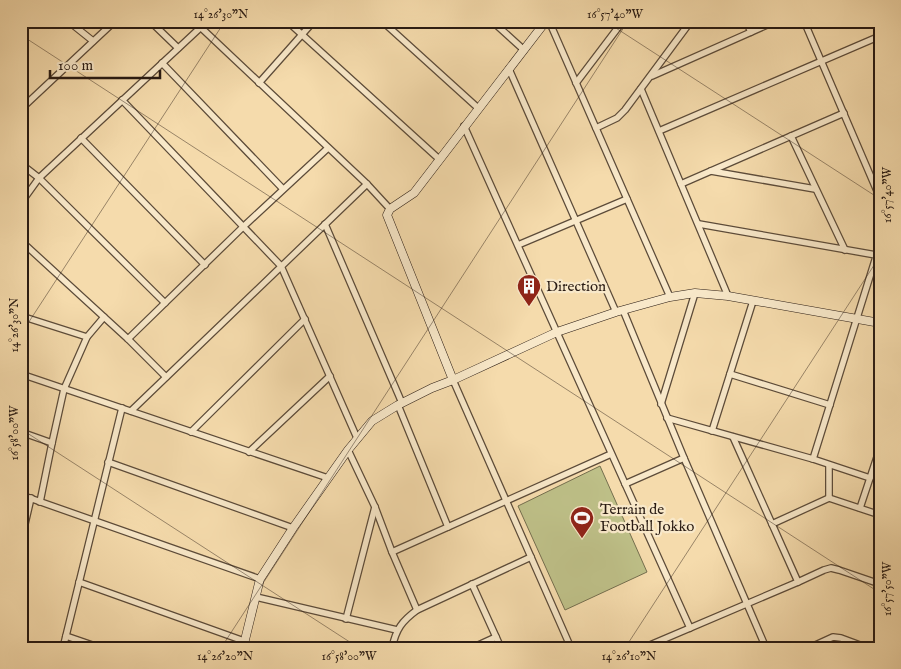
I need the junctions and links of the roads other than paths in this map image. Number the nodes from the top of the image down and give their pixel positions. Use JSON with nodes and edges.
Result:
{"nodes":[{"id":1,"x":68,"y":21,"type":"edge"},
{"id":2,"x":115,"y":21,"type":"edge"},
{"id":3,"x":150,"y":21,"type":"edge"},
{"id":4,"x":194,"y":21,"type":"edge"},
{"id":5,"x":286,"y":21,"type":"edge"},
{"id":6,"x":314,"y":21,"type":"edge"},
{"id":7,"x":382,"y":21,"type":"edge"},
{"id":8,"x":492,"y":21,"type":"edge"},
{"id":9,"x":547,"y":21,"type":"edge"},
{"id":10,"x":623,"y":21,"type":"edge"},
{"id":11,"x":695,"y":21,"type":"edge"},
{"id":12,"x":746,"y":21,"type":"edge"},
{"id":13,"x":776,"y":21,"type":"edge"},
{"id":14,"x":804,"y":21,"type":"edge"},
{"id":15,"x":687,"y":23,"type":"edge"},
{"id":16,"x":200,"y":28,"type":"junction"},
{"id":17,"x":751,"y":32,"type":"junction"},
{"id":18,"x":302,"y":35,"type":"junction"},
{"id":19,"x":878,"y":37,"type":"edge"},
{"id":20,"x":93,"y":41,"type":"junction"},
{"id":21,"x":880,"y":45,"type":"edge"},
{"id":22,"x":178,"y":48,"type":"junction"},
{"id":23,"x":524,"y":50,"type":"junction"},
{"id":24,"x":821,"y":62,"type":"junction"},
{"id":25,"x":162,"y":63,"type":"junction"},
{"id":26,"x":509,"y":69,"type":"junction"},
{"id":27,"x":650,"y":77,"type":"junction"},
{"id":28,"x":259,"y":83,"type":"junction"},
{"id":29,"x":576,"y":83,"type":"junction"},
{"id":30,"x":641,"y":89,"type":"junction"},
{"id":31,"x":122,"y":100,"type":"junction"},
{"id":32,"x":478,"y":108,"type":"junction"},
{"id":33,"x":21,"y":109,"type":"edge"},
{"id":34,"x":844,"y":113,"type":"junction"},
{"id":35,"x":464,"y":126,"type":"junction"},
{"id":36,"x":596,"y":128,"type":"junction"},
{"id":37,"x":659,"y":131,"type":"junction"},
{"id":38,"x":791,"y":136,"type":"junction"},
{"id":39,"x":82,"y":138,"type":"junction"},
{"id":40,"x":328,"y":148,"type":"junction"},
{"id":41,"x":439,"y":159,"type":"junction"},
{"id":42,"x":21,"y":164,"type":"edge"},
{"id":43,"x":711,"y":172,"type":"junction"},
{"id":44,"x":39,"y":178,"type":"junction"},
{"id":45,"x":367,"y":184,"type":"junction"},
{"id":46,"x":681,"y":184,"type":"junction"},
{"id":47,"x":283,"y":189,"type":"junction"},
{"id":48,"x":815,"y":189,"type":"junction"},
{"id":49,"x":880,"y":198,"type":"edge"},
{"id":50,"x":627,"y":199,"type":"junction"},
{"id":51,"x":21,"y":202,"type":"edge"},
{"id":52,"x":390,"y":209,"type":"junction"},
{"id":53,"x":576,"y":220,"type":"junction"},
{"id":54,"x":325,"y":224,"type":"junction"},
{"id":55,"x":699,"y":224,"type":"junction"},
{"id":56,"x":244,"y":226,"type":"junction"},
{"id":57,"x":21,"y":241,"type":"edge"},
{"id":58,"x":880,"y":244,"type":"edge"},
{"id":59,"x":518,"y":245,"type":"junction"},
{"id":60,"x":845,"y":250,"type":"junction"},
{"id":61,"x":876,"y":255,"type":"junction"},
{"id":62,"x":205,"y":265,"type":"junction"},
{"id":63,"x":281,"y":266,"type":"junction"},
{"id":64,"x":695,"y":294,"type":"junction"},
{"id":65,"x":728,"y":296,"type":"junction"},
{"id":66,"x":670,"y":297,"type":"junction"},
{"id":67,"x":753,"y":301,"type":"junction"},
{"id":68,"x":165,"y":303,"type":"junction"},
{"id":69,"x":620,"y":311,"type":"junction"},
{"id":70,"x":21,"y":316,"type":"edge"},
{"id":71,"x":104,"y":317,"type":"junction"},
{"id":72,"x":305,"y":319,"type":"junction"},
{"id":73,"x":856,"y":319,"type":"junction"},
{"id":74,"x":880,"y":323,"type":"edge"},
{"id":75,"x":557,"y":332,"type":"junction"},
{"id":76,"x":87,"y":337,"type":"junction"},
{"id":77,"x":128,"y":339,"type":"junction"},
{"id":78,"x":21,"y":374,"type":"edge"},
{"id":79,"x":730,"y":374,"type":"junction"},
{"id":80,"x":330,"y":376,"type":"junction"},
{"id":81,"x":166,"y":377,"type":"junction"},
{"id":82,"x":452,"y":380,"type":"junction"},
{"id":83,"x":64,"y":389,"type":"junction"},
{"id":84,"x":400,"y":404,"type":"junction"},
{"id":85,"x":662,"y":404,"type":"junction"},
{"id":86,"x":830,"y":405,"type":"junction"},
{"id":87,"x":122,"y":408,"type":"junction"},
{"id":88,"x":131,"y":411,"type":"junction"},
{"id":89,"x":667,"y":418,"type":"junction"},
{"id":90,"x":712,"y":431,"type":"junction"},
{"id":91,"x":21,"y":432,"type":"edge"},
{"id":92,"x":191,"y":432,"type":"junction"},
{"id":93,"x":733,"y":437,"type":"junction"},
{"id":94,"x":357,"y":438,"type":"junction"},
{"id":95,"x":52,"y":442,"type":"junction"},
{"id":96,"x":880,"y":448,"type":"edge"},
{"id":97,"x":348,"y":450,"type":"junction"},
{"id":98,"x":249,"y":452,"type":"junction"},
{"id":99,"x":611,"y":454,"type":"junction"},
{"id":100,"x":684,"y":458,"type":"junction"},
{"id":101,"x":813,"y":460,"type":"junction"},
{"id":102,"x":108,"y":462,"type":"junction"},
{"id":103,"x":829,"y":465,"type":"junction"},
{"id":104,"x":328,"y":478,"type":"junction"},
{"id":105,"x":870,"y":478,"type":"junction"},
{"id":106,"x":625,"y":484,"type":"junction"},
{"id":107,"x":21,"y":495,"type":"edge"},
{"id":108,"x":31,"y":498,"type":"junction"},
{"id":109,"x":829,"y":498,"type":"junction"},
{"id":110,"x":506,"y":501,"type":"junction"},
{"id":111,"x":40,"y":502,"type":"junction"},
{"id":112,"x":375,"y":507,"type":"junction"},
{"id":113,"x":860,"y":508,"type":"junction"},
{"id":114,"x":880,"y":515,"type":"edge"},
{"id":115,"x":94,"y":520,"type":"junction"},
{"id":116,"x":772,"y":524,"type":"junction"},
{"id":117,"x":448,"y":527,"type":"junction"},
{"id":118,"x":293,"y":528,"type":"junction"},
{"id":119,"x":21,"y":541,"type":"edge"},
{"id":120,"x":392,"y":552,"type":"junction"},
{"id":121,"x":531,"y":557,"type":"junction"},
{"id":122,"x":260,"y":579,"type":"junction"},
{"id":123,"x":79,"y":582,"type":"junction"},
{"id":124,"x":798,"y":582,"type":"junction"},
{"id":125,"x":472,"y":584,"type":"junction"},
{"id":126,"x":880,"y":584,"type":"edge"},
{"id":127,"x":256,"y":598,"type":"junction"},
{"id":128,"x":747,"y":604,"type":"junction"},
{"id":129,"x":417,"y":610,"type":"junction"},
{"id":130,"x":346,"y":619,"type":"junction"},
{"id":131,"x":690,"y":628,"type":"junction"},
{"id":132,"x":397,"y":630,"type":"junction"},
{"id":133,"x":66,"y":636,"type":"junction"},
{"id":134,"x":496,"y":637,"type":"junction"},
{"id":135,"x":244,"y":644,"type":"edge"},
{"id":136,"x":647,"y":647,"type":"edge"},
{"id":137,"x":63,"y":648,"type":"edge"},
{"id":138,"x":101,"y":648,"type":"edge"},
{"id":139,"x":392,"y":648,"type":"edge"},
{"id":140,"x":472,"y":648,"type":"edge"},
{"id":141,"x":500,"y":648,"type":"edge"},
{"id":142,"x":571,"y":648,"type":"edge"},
{"id":143,"x":766,"y":648,"type":"edge"},
{"id":144,"x":809,"y":648,"type":"edge"},
{"id":145,"x":868,"y":648,"type":"edge"}],
"edges":[{"from":1,"to":20,"type":"street"},
{"from":2,"to":20,"type":"street"},
{"from":3,"to":22,"type":"street"},
{"from":4,"to":16,"type":"street"},
{"from":5,"to":18,"type":"street"},
{"from":6,"to":18,"type":"street"},
{"from":7,"to":32,"type":"street"},
{"from":8,"to":23,"type":"street"},
{"from":9,"to":23,"type":"main road"},
{"from":9,"to":29,"type":"street"},
{"from":10,"to":29,"type":"street"},
{"from":11,"to":15,"type":"street"},
{"from":12,"to":17,"type":"street"},
{"from":13,"to":17,"type":"street"},
{"from":14,"to":24,"type":"street"},
{"from":15,"to":27,"type":"street"},
{"from":16,"to":22,"type":"street"},
{"from":16,"to":28,"type":"street"},
{"from":17,"to":27,"type":"street"},
{"from":18,"to":28,"type":"street"},
{"from":18,"to":41,"type":"street"},
{"from":19,"to":21,"type":"street"},
{"from":19,"to":24,"type":"street"},
{"from":20,"to":33,"type":"street"},
{"from":22,"to":25,"type":"street"},
{"from":23,"to":26,"type":"main road"},
{"from":24,"to":34,"type":"street"},
{"from":24,"to":37,"type":"street"},
{"from":25,"to":31,"type":"street"},
{"from":25,"to":47,"type":"street"},
{"from":26,"to":32,"type":"main road"},
{"from":26,"to":53,"type":"street"},
{"from":27,"to":30,"type":"street"},
{"from":28,"to":40,"type":"street"},
{"from":29,"to":36,"type":"street"},
{"from":30,"to":36,"type":"street"},
{"from":30,"to":37,"type":"street"},
{"from":31,"to":39,"type":"street"},
{"from":31,"to":56,"type":"street"},
{"from":32,"to":35,"type":"main road"},
{"from":34,"to":38,"type":"street"},
{"from":34,"to":49,"type":"street"},
{"from":35,"to":41,"type":"main road"},
{"from":35,"to":59,"type":"street"},
{"from":36,"to":50,"type":"street"},
{"from":37,"to":46,"type":"street"},
{"from":38,"to":43,"type":"street"},
{"from":38,"to":48,"type":"street"},
{"from":39,"to":44,"type":"street"},
{"from":39,"to":62,"type":"street"},
{"from":40,"to":45,"type":"street"},
{"from":40,"to":47,"type":"street"},
{"from":41,"to":52,"type":"main road"},
{"from":42,"to":44,"type":"street"},
{"from":43,"to":46,"type":"street"},
{"from":43,"to":48,"type":"street"},
{"from":44,"to":51,"type":"street"},
{"from":44,"to":68,"type":"street"},
{"from":45,"to":52,"type":"street"},
{"from":45,"to":54,"type":"street"},
{"from":46,"to":55,"type":"street"},
{"from":47,"to":56,"type":"street"},
{"from":48,"to":60,"type":"street"},
{"from":50,"to":53,"type":"street"},
{"from":50,"to":66,"type":"street"},
{"from":52,"to":82,"type":"main road"},
{"from":53,"to":59,"type":"street"},
{"from":53,"to":69,"type":"street"},
{"from":54,"to":63,"type":"street"},
{"from":54,"to":84,"type":"street"},
{"from":55,"to":60,"type":"street"},
{"from":55,"to":65,"type":"street"},
{"from":56,"to":62,"type":"street"},
{"from":56,"to":63,"type":"street"},
{"from":57,"to":71,"type":"street"},
{"from":58,"to":61,"type":"street"},
{"from":59,"to":75,"type":"street"},
{"from":60,"to":61,"type":"street"},
{"from":61,"to":73,"type":"street"},
{"from":62,"to":68,"type":"street"},
{"from":63,"to":72,"type":"street"},
{"from":63,"to":81,"type":"street"},
{"from":64,"to":65,"type":"main road"},
{"from":64,"to":66,"type":"main road"},
{"from":64,"to":85,"type":"street"},
{"from":65,"to":67,"type":"main road"},
{"from":66,"to":69,"type":"main road"},
{"from":67,"to":73,"type":"main road"},
{"from":67,"to":79,"type":"street"},
{"from":68,"to":77,"type":"street"},
{"from":69,"to":75,"type":"main road"},
{"from":69,"to":85,"type":"street"},
{"from":70,"to":76,"type":"street"},
{"from":71,"to":76,"type":"street"},
{"from":71,"to":77,"type":"street"},
{"from":72,"to":80,"type":"street"},
{"from":72,"to":92,"type":"street"},
{"from":73,"to":74,"type":"main road"},
{"from":73,"to":86,"type":"street"},
{"from":75,"to":82,"type":"main road"},
{"from":75,"to":99,"type":"street"},
{"from":76,"to":83,"type":"street"},
{"from":77,"to":81,"type":"street"},
{"from":78,"to":83,"type":"street"},
{"from":79,"to":86,"type":"street"},
{"from":79,"to":90,"type":"street"},
{"from":80,"to":94,"type":"street"},
{"from":80,"to":98,"type":"street"},
{"from":81,"to":88,"type":"street"},
{"from":82,"to":84,"type":"main road"},
{"from":82,"to":110,"type":"street"},
{"from":83,"to":87,"type":"street"},
{"from":83,"to":95,"type":"street"},
{"from":84,"to":94,"type":"main road"},
{"from":84,"to":117,"type":"street"},
{"from":85,"to":89,"type":"street"},
{"from":86,"to":101,"type":"street"},
{"from":87,"to":88,"type":"street"},
{"from":87,"to":102,"type":"street"},
{"from":88,"to":92,"type":"street"},
{"from":89,"to":90,"type":"street"},
{"from":89,"to":100,"type":"street"},
{"from":90,"to":93,"type":"street"},
{"from":91,"to":95,"type":"street"},
{"from":92,"to":98,"type":"street"},
{"from":93,"to":101,"type":"street"},
{"from":93,"to":116,"type":"street"},
{"from":94,"to":97,"type":"main road"},
{"from":95,"to":111,"type":"street"},
{"from":96,"to":105,"type":"street"},
{"from":97,"to":104,"type":"main road"},
{"from":97,"to":112,"type":"street"},
{"from":98,"to":104,"type":"street"},
{"from":99,"to":106,"type":"street"},
{"from":99,"to":110,"type":"street"},
{"from":100,"to":106,"type":"street"},
{"from":100,"to":128,"type":"street"},
{"from":101,"to":103,"type":"street"},
{"from":102,"to":115,"type":"street"},
{"from":102,"to":118,"type":"street"},
{"from":103,"to":105,"type":"street"},
{"from":103,"to":109,"type":"street"},
{"from":104,"to":118,"type":"main road"},
{"from":105,"to":113,"type":"street"},
{"from":106,"to":131,"type":"street"},
{"from":107,"to":108,"type":"street"},
{"from":108,"to":111,"type":"street"},
{"from":108,"to":119,"type":"street"},
{"from":109,"to":113,"type":"street"},
{"from":109,"to":116,"type":"street"},
{"from":110,"to":117,"type":"street"},
{"from":110,"to":121,"type":"street"},
{"from":111,"to":115,"type":"street"},
{"from":112,"to":120,"type":"street"},
{"from":112,"to":130,"type":"street"},
{"from":113,"to":114,"type":"street"},
{"from":115,"to":122,"type":"street"},
{"from":115,"to":123,"type":"street"},
{"from":116,"to":124,"type":"street"},
{"from":117,"to":120,"type":"street"},
{"from":118,"to":122,"type":"main road"},
{"from":120,"to":129,"type":"street"},
{"from":121,"to":125,"type":"street"},
{"from":121,"to":142,"type":"street"},
{"from":122,"to":127,"type":"main road"},
{"from":123,"to":133,"type":"street"},
{"from":123,"to":135,"type":"street"},
{"from":124,"to":126,"type":"street"},
{"from":124,"to":128,"type":"street"},
{"from":125,"to":129,"type":"street"},
{"from":125,"to":134,"type":"street"},
{"from":127,"to":130,"type":"street"},
{"from":127,"to":135,"type":"main road"},
{"from":128,"to":131,"type":"street"},
{"from":128,"to":143,"type":"street"},
{"from":129,"to":132,"type":"street"},
{"from":130,"to":132,"type":"street"},
{"from":131,"to":136,"type":"street"},
{"from":132,"to":139,"type":"street"},
{"from":133,"to":137,"type":"street"},
{"from":133,"to":138,"type":"street"},
{"from":134,"to":140,"type":"street"},
{"from":134,"to":141,"type":"street"},
{"from":144,"to":145,"type":"street"}]}
